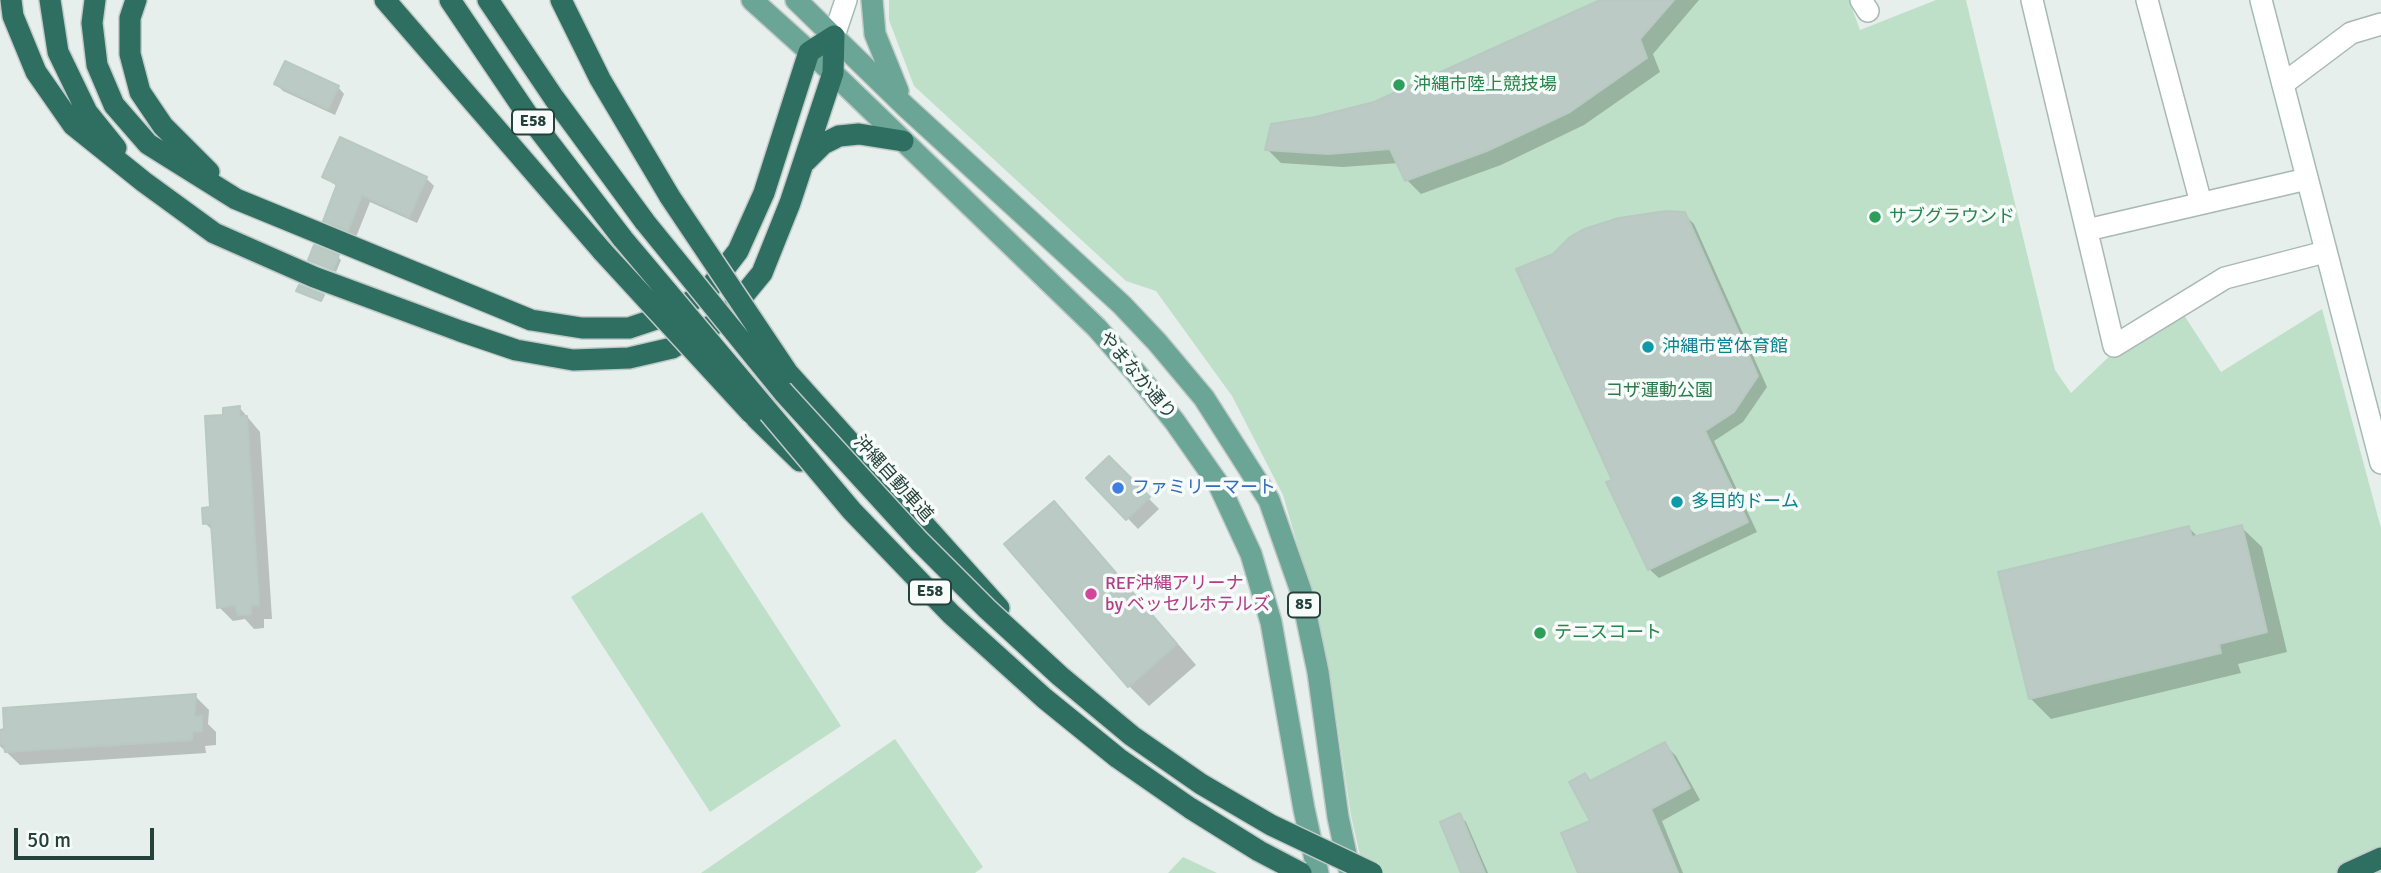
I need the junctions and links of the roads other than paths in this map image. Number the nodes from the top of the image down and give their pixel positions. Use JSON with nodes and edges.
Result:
{"nodes":[{"id":1,"x":11,"y":0,"type":"edge"},
{"id":2,"x":50,"y":0,"type":"edge"},
{"id":3,"x":95,"y":0,"type":"edge"},
{"id":4,"x":136,"y":0,"type":"edge"},
{"id":5,"x":385,"y":0,"type":"edge"},
{"id":6,"x":450,"y":0,"type":"edge"},
{"id":7,"x":488,"y":0,"type":"edge"},
{"id":8,"x":561,"y":0,"type":"edge"},
{"id":9,"x":752,"y":0,"type":"edge"},
{"id":10,"x":796,"y":0,"type":"edge"},
{"id":11,"x":846,"y":0,"type":"edge"},
{"id":12,"x":872,"y":0,"type":"edge"},
{"id":13,"x":2032,"y":0,"type":"edge"},
{"id":14,"x":2147,"y":0,"type":"edge"},
{"id":15,"x":2261,"y":0,"type":"edge"},
{"id":16,"x":2381,"y":24,"type":"edge"},
{"id":17,"x":834,"y":36,"type":"junction"},
{"id":18,"x":809,"y":52,"type":"junction"},
{"id":19,"x":833,"y":73,"type":"junction"},
{"id":20,"x":2283,"y":84,"type":"junction"},
{"id":21,"x":906,"y":107,"type":"junction"},
{"id":22,"x":903,"y":141,"type":"junction"},
{"id":23,"x":802,"y":164,"type":"junction"},
{"id":24,"x":2307,"y":178,"type":"junction"},
{"id":25,"x":144,"y":182,"type":"junction"},
{"id":26,"x":236,"y":199,"type":"junction"},
{"id":27,"x":2201,"y":203,"type":"junction"},
{"id":28,"x":2087,"y":230,"type":"junction"},
{"id":29,"x":2325,"y":252,"type":"junction"},
{"id":30,"x":2381,"y":463,"type":"edge"},
{"id":31,"x":852,"y":511,"type":"junction"},
{"id":32,"x":1060,"y":676,"type":"junction"},
{"id":33,"x":2381,"y":858,"type":"edge"},
{"id":34,"x":1301,"y":873,"type":"edge"},
{"id":35,"x":1318,"y":873,"type":"edge"},
{"id":36,"x":1350,"y":873,"type":"edge"},
{"id":37,"x":1371,"y":873,"type":"edge"},
{"id":38,"x":2348,"y":873,"type":"edge"}],
"edges":[{"from":1,"to":25,"type":"highway"},
{"from":2,"to":25,"type":"highway"},
{"from":3,"to":26,"type":"highway"},
{"from":4,"to":26,"type":"highway"},
{"from":5,"to":31,"type":"highway","bridge":true},
{"from":6,"to":31,"type":"highway","number":"E58","bridge":true},
{"from":7,"to":32,"type":"highway","name":"沖縄自動車道","number":"E58","bridge":true},
{"from":8,"to":32,"type":"highway","bridge":true},
{"from":9,"to":18,"type":"main road","name":"やまなか通り","number":"85"},
{"from":10,"to":17,"type":"main road","name":"やまなか通り","number":"85"},
{"from":11,"to":17,"type":"street"},
{"from":12,"to":21,"type":"main road"},
{"from":13,"to":28,"type":"street"},
{"from":14,"to":27,"type":"street"},
{"from":15,"to":20,"type":"street"},
{"from":16,"to":20,"type":"street"},
{"from":17,"to":18,"type":"highway"},
{"from":17,"to":19,"type":"highway"},
{"from":17,"to":21,"type":"main road","name":"やまなか通り","number":"85"},
{"from":18,"to":19,"type":"main road","name":"やまなか通り","number":"85"},
{"from":18,"to":26,"type":"highway"},
{"from":19,"to":22,"type":"main road","name":"やまなか通り","number":"85"},
{"from":19,"to":23,"type":"highway"},
{"from":20,"to":24,"type":"street"},
{"from":21,"to":36,"type":"main road","name":"やまなか通り","number":"85"},
{"from":22,"to":23,"type":"highway"},
{"from":22,"to":35,"type":"main road","name":"やまなか通り","number":"85"},
{"from":23,"to":25,"type":"highway"},
{"from":24,"to":27,"type":"street"},
{"from":24,"to":29,"type":"street"},
{"from":27,"to":28,"type":"street"},
{"from":28,"to":29,"type":"street"},
{"from":29,"to":30,"type":"street"},
{"from":31,"to":34,"type":"highway","number":"E58","bridge":true},
{"from":32,"to":37,"type":"highway","name":"沖縄自動車道","number":"E58","bridge":true},
{"from":33,"to":38,"type":"highway"}]}
